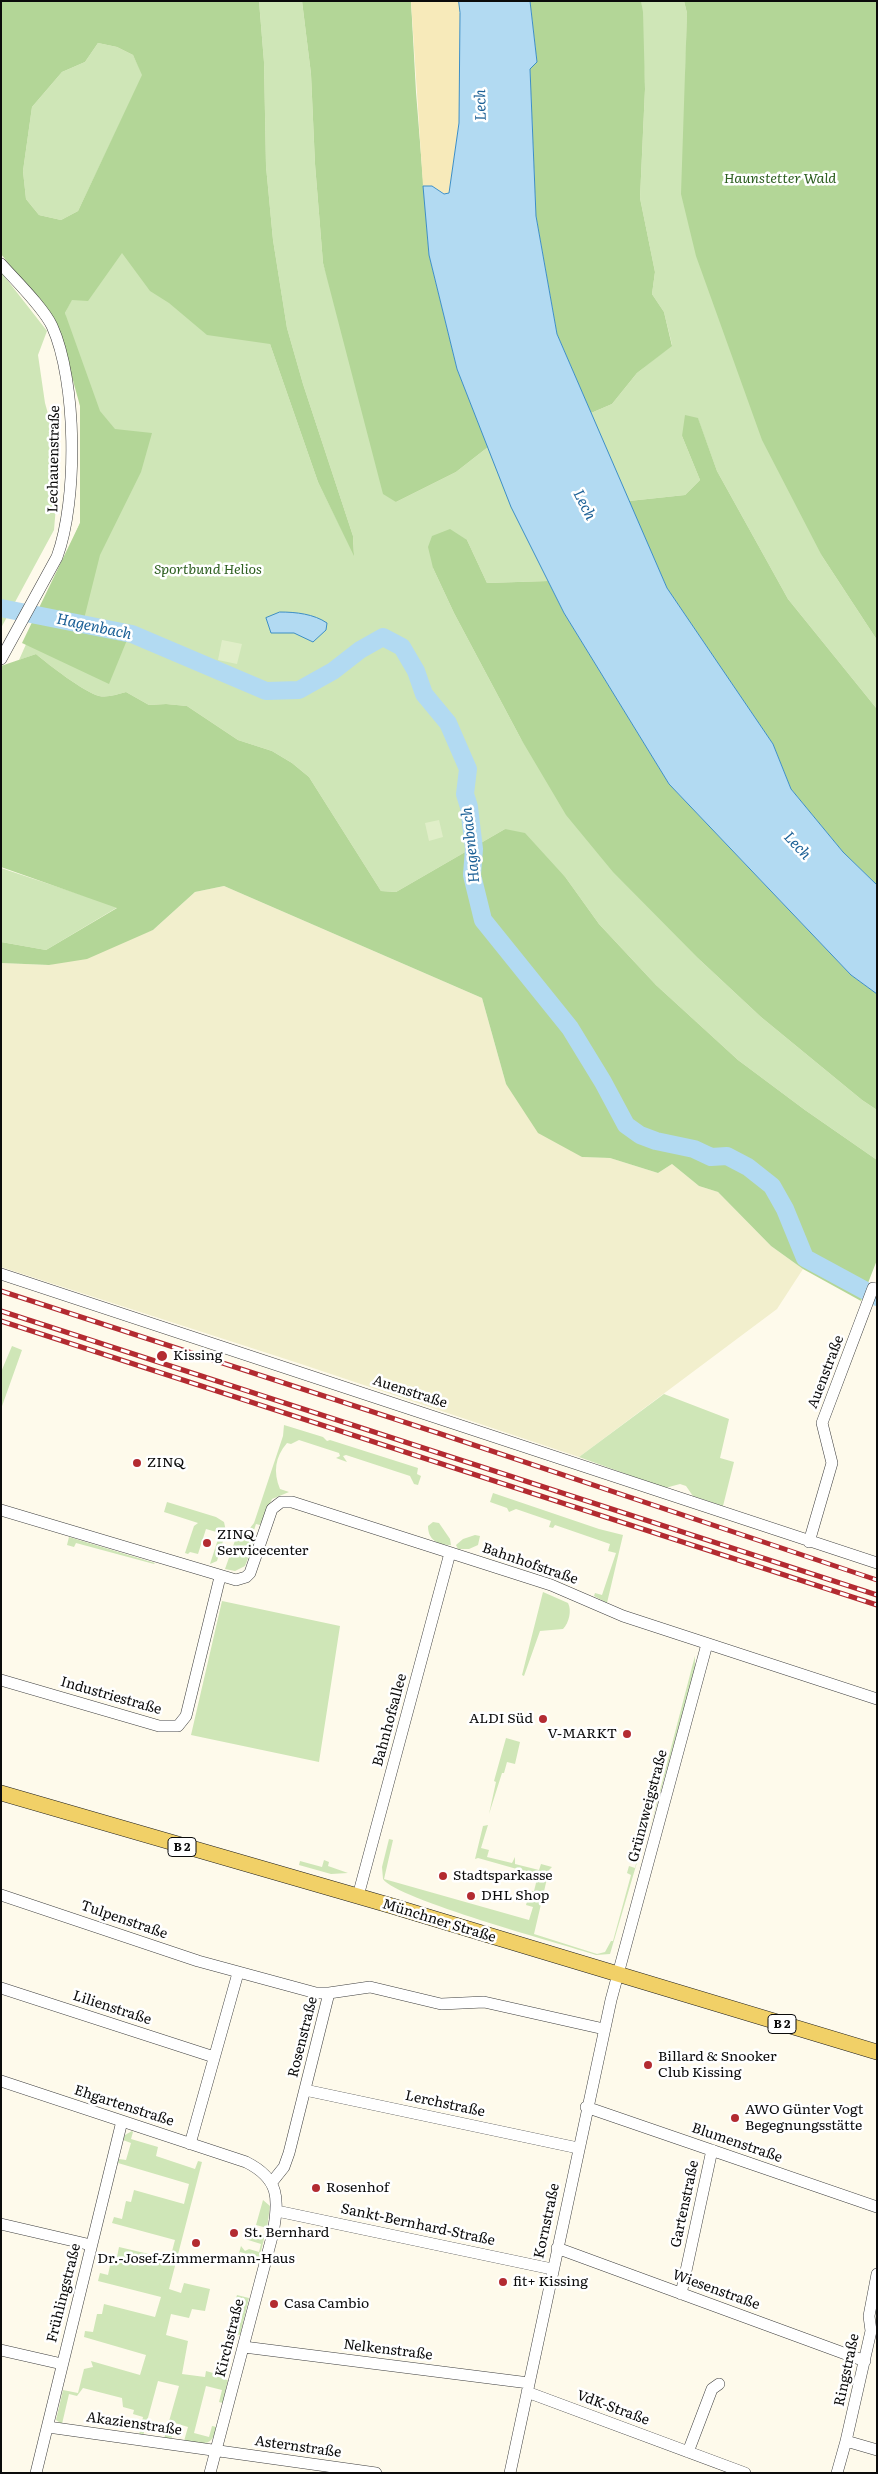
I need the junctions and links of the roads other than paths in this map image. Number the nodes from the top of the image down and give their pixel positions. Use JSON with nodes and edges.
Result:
{"nodes":[{"id":1,"x":1,"y":264,"type":"edge"},
{"id":2,"x":1,"y":659,"type":"edge"},
{"id":3,"x":1,"y":1274,"type":"edge"},
{"id":4,"x":873,"y":1288,"type":"dead end"},
{"id":5,"x":1,"y":1510,"type":"edge"},
{"id":6,"x":809,"y":1542,"type":"junction"},
{"id":7,"x":450,"y":1553,"type":"junction"},
{"id":8,"x":877,"y":1563,"type":"edge"},
{"id":9,"x":218,"y":1576,"type":"junction"},
{"id":10,"x":707,"y":1644,"type":"junction"},
{"id":11,"x":1,"y":1680,"type":"edge"},
{"id":12,"x":877,"y":1699,"type":"edge"},
{"id":13,"x":1,"y":1793,"type":"edge"},
{"id":14,"x":1,"y":1895,"type":"edge"},
{"id":15,"x":358,"y":1896,"type":"junction"},
{"id":16,"x":238,"y":1973,"type":"junction"},
{"id":17,"x":618,"y":1976,"type":"junction"},
{"id":18,"x":1,"y":1988,"type":"edge"},
{"id":19,"x":329,"y":1993,"type":"junction"},
{"id":20,"x":604,"y":2029,"type":"junction"},
{"id":21,"x":877,"y":2052,"type":"edge"},
{"id":22,"x":214,"y":2057,"type":"junction"},
{"id":23,"x":1,"y":2081,"type":"edge"},
{"id":24,"x":305,"y":2090,"type":"junction"},
{"id":25,"x":586,"y":2107,"type":"junction"},
{"id":26,"x":122,"y":2121,"type":"junction"},
{"id":27,"x":190,"y":2144,"type":"junction"},
{"id":28,"x":578,"y":2148,"type":"junction"},
{"id":29,"x":712,"y":2150,"type":"junction"},
{"id":30,"x":272,"y":2182,"type":"junction"},
{"id":31,"x":877,"y":2207,"type":"edge"},
{"id":32,"x":277,"y":2211,"type":"junction"},
{"id":33,"x":1,"y":2224,"type":"edge"},
{"id":34,"x":91,"y":2245,"type":"junction"},
{"id":35,"x":557,"y":2248,"type":"junction"},
{"id":36,"x":552,"y":2269,"type":"junction"},
{"id":37,"x":877,"y":2274,"type":"edge"},
{"id":38,"x":681,"y":2294,"type":"junction"},
{"id":39,"x":874,"y":2331,"type":"edge"},
{"id":40,"x":244,"y":2347,"type":"junction"},
{"id":41,"x":1,"y":2350,"type":"edge"},
{"id":42,"x":865,"y":2361,"type":"junction"},
{"id":43,"x":62,"y":2364,"type":"junction"},
{"id":44,"x":719,"y":2384,"type":"dead end"},
{"id":45,"x":528,"y":2388,"type":"junction"},
{"id":46,"x":48,"y":2427,"type":"junction"},
{"id":47,"x":846,"y":2441,"type":"junction"},
{"id":48,"x":877,"y":2450,"type":"edge"},
{"id":49,"x":216,"y":2451,"type":"junction"},
{"id":50,"x":688,"y":2452,"type":"junction"},
{"id":51,"x":36,"y":2473,"type":"edge"},
{"id":52,"x":210,"y":2473,"type":"edge"},
{"id":53,"x":376,"y":2473,"type":"edge"},
{"id":54,"x":510,"y":2473,"type":"edge"},
{"id":55,"x":745,"y":2473,"type":"edge"},
{"id":56,"x":837,"y":2473,"type":"edge"}],
"edges":[{"from":1,"to":2,"type":"street","name":"Lechauenstraße"},
{"from":3,"to":6,"type":"street","name":"Auenstraße"},
{"from":4,"to":6,"type":"street","name":"Auenstraße"},
{"from":5,"to":9,"type":"street"},
{"from":6,"to":8,"type":"street","name":"Auenstraße"},
{"from":7,"to":9,"type":"street","name":"Bahnhofstraße"},
{"from":7,"to":10,"type":"street","name":"Bahnhofstraße"},
{"from":7,"to":15,"type":"street","name":"Bahnhofsallee"},
{"from":9,"to":11,"type":"street","name":"Industriestraße"},
{"from":10,"to":12,"type":"street","name":"Bahnhofstraße"},
{"from":10,"to":17,"type":"street","name":"Grünzweigstraße"},
{"from":13,"to":15,"type":"main road","name":"Münchner Straße","number":"B 2"},
{"from":14,"to":16,"type":"street","name":"Tulpenstraße"},
{"from":15,"to":17,"type":"main road","name":"Münchner Straße","number":"B 2"},
{"from":16,"to":19,"type":"street","name":"Tulpenstraße"},
{"from":16,"to":22,"type":"street"},
{"from":17,"to":20,"type":"street","name":"Kornstraße"},
{"from":17,"to":21,"type":"main road","name":"Münchner Straße","number":"B 2"},
{"from":18,"to":22,"type":"street","name":"Lilienstraße"},
{"from":19,"to":20,"type":"street","name":"Rosenstraße"},
{"from":19,"to":24,"type":"street","name":"Rosenstraße"},
{"from":20,"to":25,"type":"street","name":"Kornstraße"},
{"from":22,"to":27,"type":"street"},
{"from":23,"to":26,"type":"street","name":"Ehgartenstraße"},
{"from":24,"to":28,"type":"street","name":"Lerchstraße"},
{"from":24,"to":30,"type":"street","name":"Rosenstraße"},
{"from":25,"to":28,"type":"street","name":"Kornstraße"},
{"from":25,"to":29,"type":"street","name":"Blumenstraße"},
{"from":26,"to":27,"type":"street","name":"Ehgartenstraße"},
{"from":26,"to":34,"type":"street","name":"Frühlingstraße"},
{"from":27,"to":30,"type":"street","name":"Ehgartenstraße"},
{"from":28,"to":35,"type":"street","name":"Kornstraße"},
{"from":29,"to":31,"type":"street","name":"Blumenstraße"},
{"from":29,"to":38,"type":"street","name":"Gartenstraße"},
{"from":30,"to":32,"type":"street"},
{"from":32,"to":36,"type":"street","name":"Sankt-Bernhard-Straße"},
{"from":32,"to":40,"type":"street","name":"Kirchstraße"},
{"from":33,"to":34,"type":"street"},
{"from":34,"to":43,"type":"street","name":"Frühlingstraße"},
{"from":35,"to":36,"type":"street","name":"Kornstraße"},
{"from":35,"to":38,"type":"street","name":"Wiesenstraße"},
{"from":36,"to":45,"type":"street","name":"Kornstraße"},
{"from":37,"to":39,"type":"street","name":"Ringstraße"},
{"from":38,"to":42,"type":"street","name":"Wiesenstraße"},
{"from":39,"to":42,"type":"street","name":"Ringstraße"},
{"from":40,"to":45,"type":"street","name":"Nelkenstraße"},
{"from":40,"to":49,"type":"street","name":"Kirchstraße"},
{"from":41,"to":43,"type":"street"},
{"from":42,"to":47,"type":"street","name":"Ringstraße"},
{"from":43,"to":46,"type":"street","name":"Frühlingstraße"},
{"from":44,"to":50,"type":"street"},
{"from":45,"to":50,"type":"street","name":"VdK-Straße"},
{"from":45,"to":54,"type":"street","name":"Kornstraße"},
{"from":46,"to":49,"type":"street","name":"Akazienstraße"},
{"from":46,"to":51,"type":"street","name":"Frühlingstraße"},
{"from":47,"to":48,"type":"street"},
{"from":47,"to":56,"type":"street"},
{"from":49,"to":52,"type":"street","name":"Kirchstraße"},
{"from":49,"to":53,"type":"street","name":"Asternstraße"},
{"from":50,"to":55,"type":"street","name":"VdK-Straße"}]}
